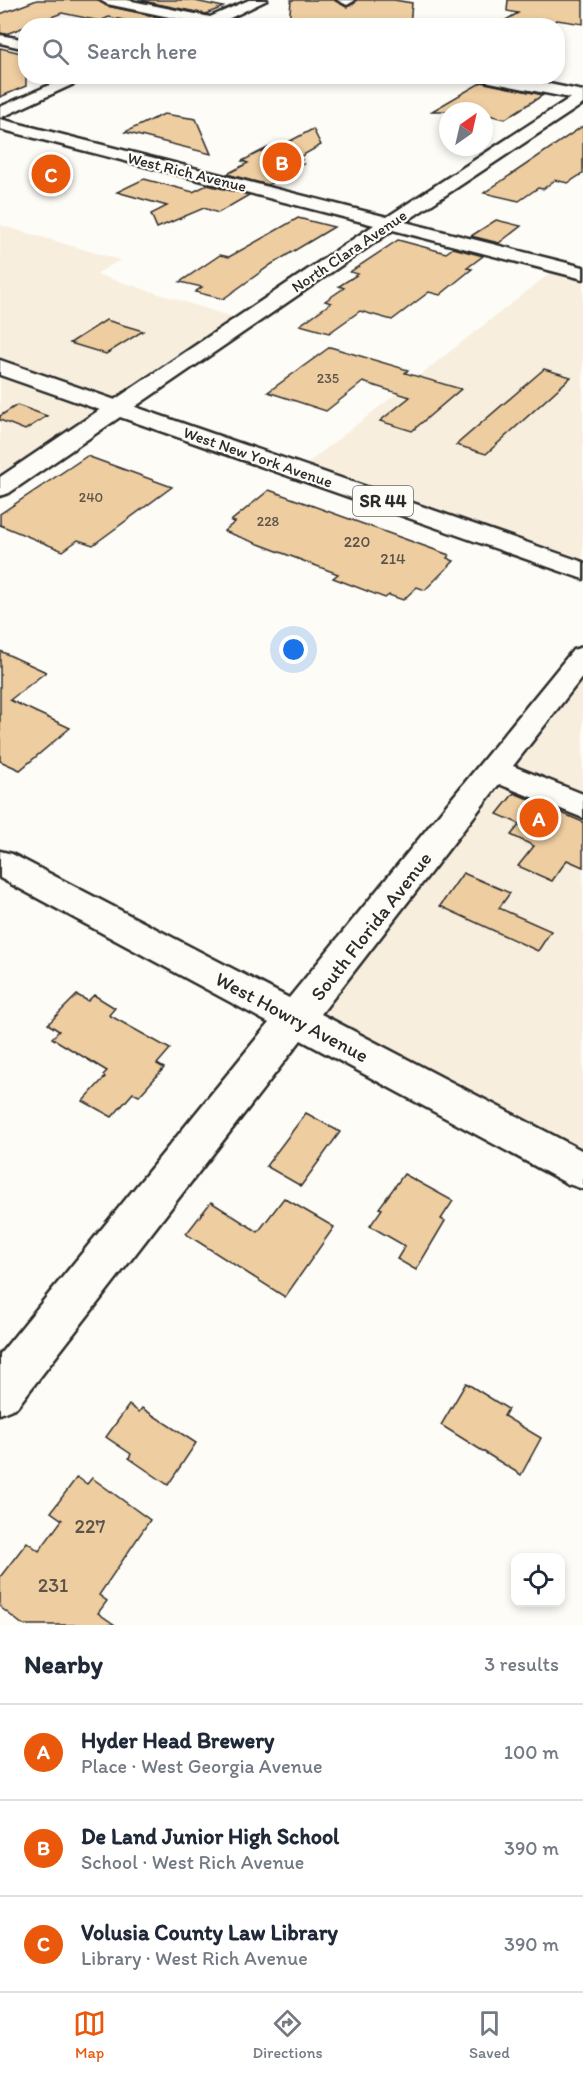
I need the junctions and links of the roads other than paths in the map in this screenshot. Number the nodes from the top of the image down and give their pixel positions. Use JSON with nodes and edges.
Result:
{"nodes":[{"id":1,"x":107,"y":0,"type":"edge"},
{"id":2,"x":260,"y":0,"type":"edge"},
{"id":3,"x":185,"y":18,"type":"edge"},
{"id":4,"x":219,"y":18,"type":"edge"},
{"id":5,"x":0,"y":39,"type":"edge"},
{"id":6,"x":18,"y":43,"type":"edge"},
{"id":7,"x":66,"y":84,"type":"edge"},
{"id":8,"x":522,"y":84,"type":"edge"},
{"id":9,"x":583,"y":97,"type":"edge"},
{"id":10,"x":0,"y":113,"type":"edge"},
{"id":11,"x":0,"y":124,"type":"edge"},
{"id":12,"x":389,"y":224,"type":"junction"},
{"id":13,"x":583,"y":273,"type":"edge"},
{"id":14,"x":0,"y":367,"type":"edge"},
{"id":15,"x":117,"y":407,"type":"junction"},
{"id":16,"x":0,"y":488,"type":"edge"},
{"id":17,"x":583,"y":571,"type":"edge"},
{"id":18,"x":583,"y":656,"type":"edge"},
{"id":19,"x":494,"y":770,"type":"junction"},
{"id":20,"x":583,"y":807,"type":"edge"},
{"id":21,"x":0,"y":863,"type":"edge"},
{"id":22,"x":297,"y":1020,"type":"junction"},
{"id":23,"x":583,"y":1171,"type":"edge"},
{"id":24,"x":6,"y":1373,"type":"edge"}],
"edges":[{"from":1,"to":3,"type":"street"},
{"from":2,"to":4,"type":"street"},
{"from":5,"to":6,"type":"street"},
{"from":7,"to":10,"type":"street"},
{"from":8,"to":9,"type":"street"},
{"from":9,"to":12,"type":"street","name":"North Clara Avenue"},
{"from":11,"to":12,"type":"street","name":"West Rich Avenue"},
{"from":12,"to":13,"type":"street","name":"West Rich Avenue"},
{"from":12,"to":15,"type":"street","name":"North Clara Avenue"},
{"from":14,"to":15,"type":"street","name":"West New York Avenue","number":"SR 44"},
{"from":15,"to":16,"type":"street","name":"North Clara Avenue"},
{"from":15,"to":17,"type":"street","name":"West New York Avenue","number":"SR 44"},
{"from":18,"to":19,"type":"street","name":"South Florida Avenue"},
{"from":19,"to":20,"type":"street"},
{"from":19,"to":22,"type":"street","name":"South Florida Avenue"},
{"from":21,"to":22,"type":"street","name":"West Howry Avenue"},
{"from":22,"to":23,"type":"street","name":"West Howry Avenue"},
{"from":22,"to":24,"type":"street","name":"South Florida Avenue"}]}
